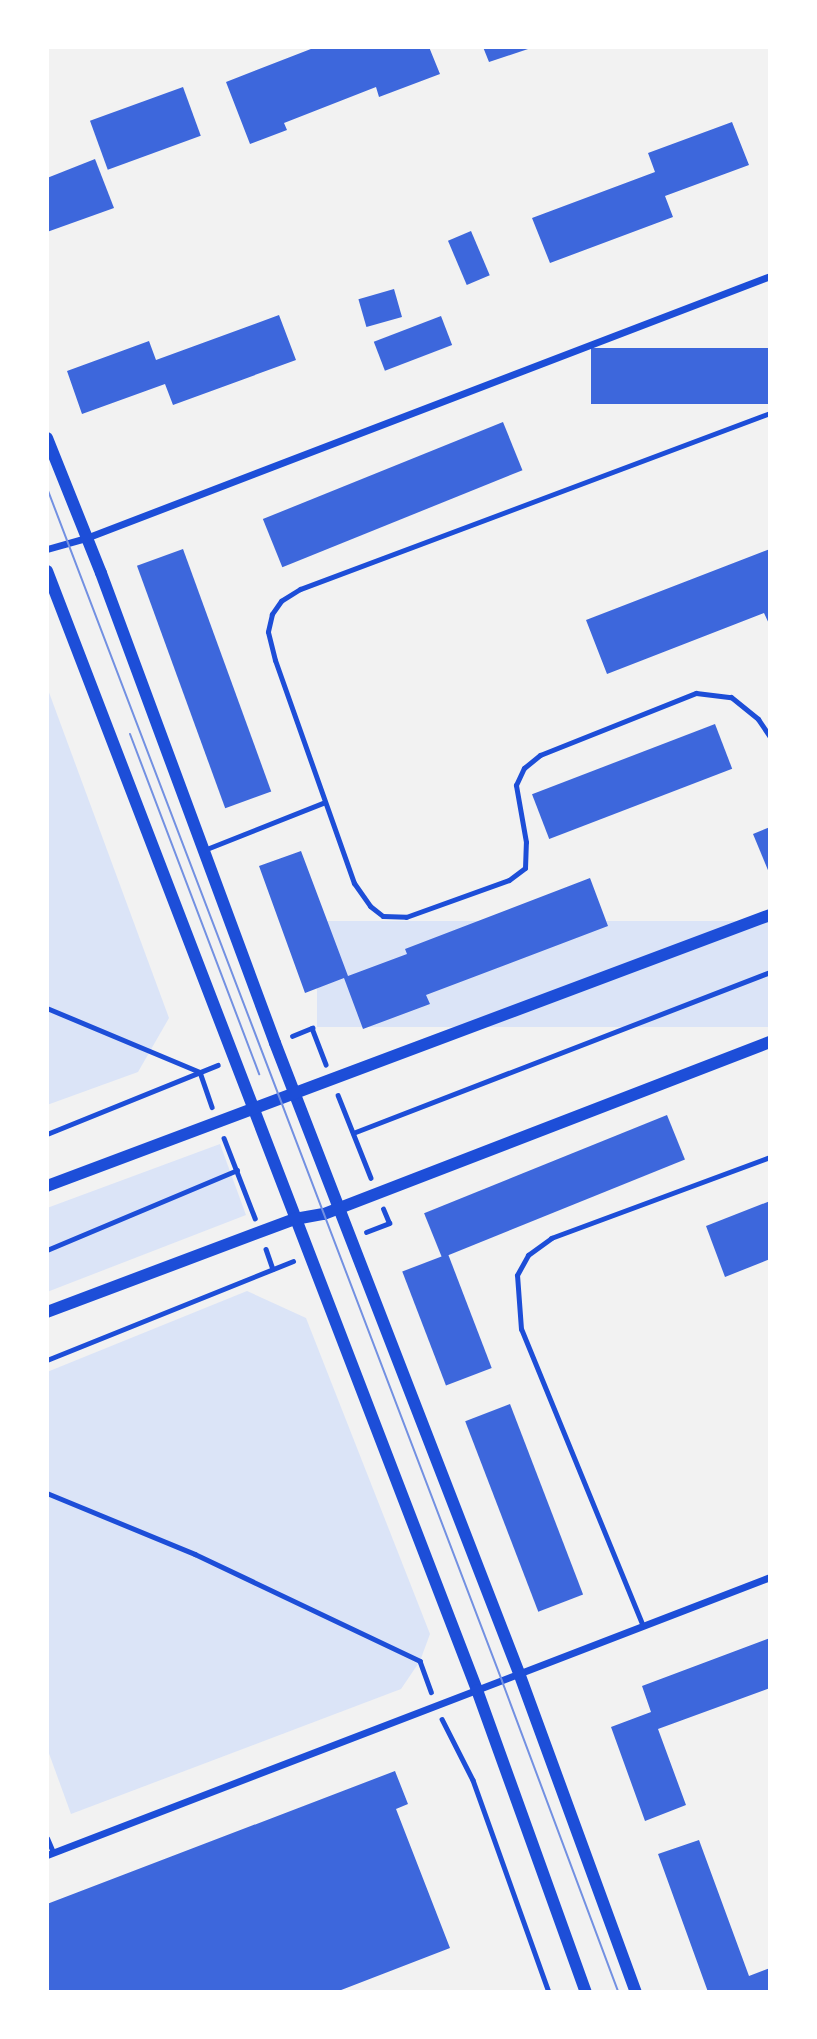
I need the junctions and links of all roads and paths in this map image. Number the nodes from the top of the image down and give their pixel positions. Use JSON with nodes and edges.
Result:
{"nodes":[{"id":1,"x":770,"y":276,"type":"edge"},
{"id":2,"x":770,"y":413,"type":"edge"},
{"id":3,"x":47,"y":438,"type":"edge"},
{"id":4,"x":86,"y":538,"type":"junction"},
{"id":5,"x":47,"y":550,"type":"edge"},
{"id":6,"x":47,"y":571,"type":"edge"},
{"id":7,"x":770,"y":737,"type":"edge"},
{"id":8,"x":325,"y":802,"type":"junction"},
{"id":9,"x":204,"y":850,"type":"junction"},
{"id":10,"x":770,"y":915,"type":"edge"},
{"id":11,"x":770,"y":972,"type":"edge"},
{"id":12,"x":47,"y":1008,"type":"edge"},
{"id":13,"x":770,"y":1042,"type":"edge"},
{"id":14,"x":275,"y":1043,"type":"junction"},
{"id":15,"x":234,"y":1059,"type":"junction"},
{"id":16,"x":200,"y":1073,"type":"junction"},
{"id":17,"x":331,"y":1077,"type":"junction"},
{"id":18,"x":295,"y":1093,"type":"junction"},
{"id":19,"x":252,"y":1109,"type":"junction"},
{"id":20,"x":218,"y":1122,"type":"junction"},
{"id":21,"x":352,"y":1133,"type":"junction"},
{"id":22,"x":47,"y":1134,"type":"edge"},
{"id":23,"x":770,"y":1157,"type":"edge"},
{"id":24,"x":237,"y":1170,"type":"junction"},
{"id":25,"x":47,"y":1186,"type":"edge"},
{"id":26,"x":377,"y":1193,"type":"junction"},
{"id":27,"x":341,"y":1207,"type":"junction"},
{"id":28,"x":295,"y":1219,"type":"junction"},
{"id":29,"x":260,"y":1232,"type":"junction"},
{"id":30,"x":350,"y":1238,"type":"junction"},
{"id":31,"x":47,"y":1250,"type":"edge"},
{"id":32,"x":309,"y":1255,"type":"junction"},
{"id":33,"x":273,"y":1269,"type":"junction"},
{"id":34,"x":47,"y":1312,"type":"edge"},
{"id":35,"x":47,"y":1360,"type":"edge"},
{"id":36,"x":47,"y":1493,"type":"edge"},
{"id":37,"x":770,"y":1577,"type":"edge"},
{"id":38,"x":643,"y":1626,"type":"junction"},
{"id":39,"x":519,"y":1673,"type":"junction"},
{"id":40,"x":477,"y":1690,"type":"junction"},
{"id":41,"x":435,"y":1706,"type":"junction"},
{"id":42,"x":47,"y":1838,"type":"edge"},
{"id":43,"x":50,"y":1854,"type":"edge"},
{"id":44,"x":549,"y":1992,"type":"edge"},
{"id":45,"x":586,"y":1992,"type":"edge"},
{"id":46,"x":636,"y":1992,"type":"edge"}],
"edges":[{"from":1,"to":4,"type":"street"},
{"from":2,"to":8,"type":"lane"},
{"from":3,"to":4,"type":"street"},
{"from":4,"to":5,"type":"street"},
{"from":4,"to":9,"type":"street"},
{"from":6,"to":15,"type":"street"},
{"from":7,"to":8,"type":"lane"},
{"from":8,"to":9,"type":"lane"},
{"from":9,"to":14,"type":"street"},
{"from":10,"to":17,"type":"street"},
{"from":11,"to":21,"type":"path"},
{"from":12,"to":16,"type":"path"},
{"from":13,"to":26,"type":"street"},
{"from":14,"to":17,"type":"path"},
{"from":14,"to":18,"type":"street"},
{"from":15,"to":16,"type":"path"},
{"from":15,"to":19,"type":"street"},
{"from":16,"to":20,"type":"path"},
{"from":16,"to":22,"type":"path"},
{"from":17,"to":18,"type":"street"},
{"from":17,"to":21,"type":"path"},
{"from":18,"to":19,"type":"street"},
{"from":18,"to":27,"type":"street"},
{"from":19,"to":20,"type":"street"},
{"from":19,"to":28,"type":"street"},
{"from":20,"to":24,"type":"path"},
{"from":20,"to":25,"type":"street"},
{"from":21,"to":26,"type":"path"},
{"from":23,"to":38,"type":"lane"},
{"from":24,"to":29,"type":"path"},
{"from":24,"to":31,"type":"path"},
{"from":26,"to":27,"type":"street"},
{"from":26,"to":30,"type":"path"},
{"from":27,"to":28,"type":"street"},
{"from":27,"to":30,"type":"street"},
{"from":28,"to":29,"type":"street"},
{"from":28,"to":32,"type":"street"},
{"from":29,"to":33,"type":"path"},
{"from":29,"to":34,"type":"street"},
{"from":30,"to":39,"type":"street"},
{"from":32,"to":33,"type":"path"},
{"from":32,"to":40,"type":"street"},
{"from":33,"to":35,"type":"path"},
{"from":36,"to":41,"type":"path"},
{"from":37,"to":38,"type":"street"},
{"from":38,"to":39,"type":"street"},
{"from":39,"to":40,"type":"street"},
{"from":39,"to":46,"type":"street"},
{"from":40,"to":41,"type":"street"},
{"from":40,"to":45,"type":"street"},
{"from":41,"to":43,"type":"street"},
{"from":41,"to":44,"type":"path"},
{"from":42,"to":43,"type":"lane"}]}
